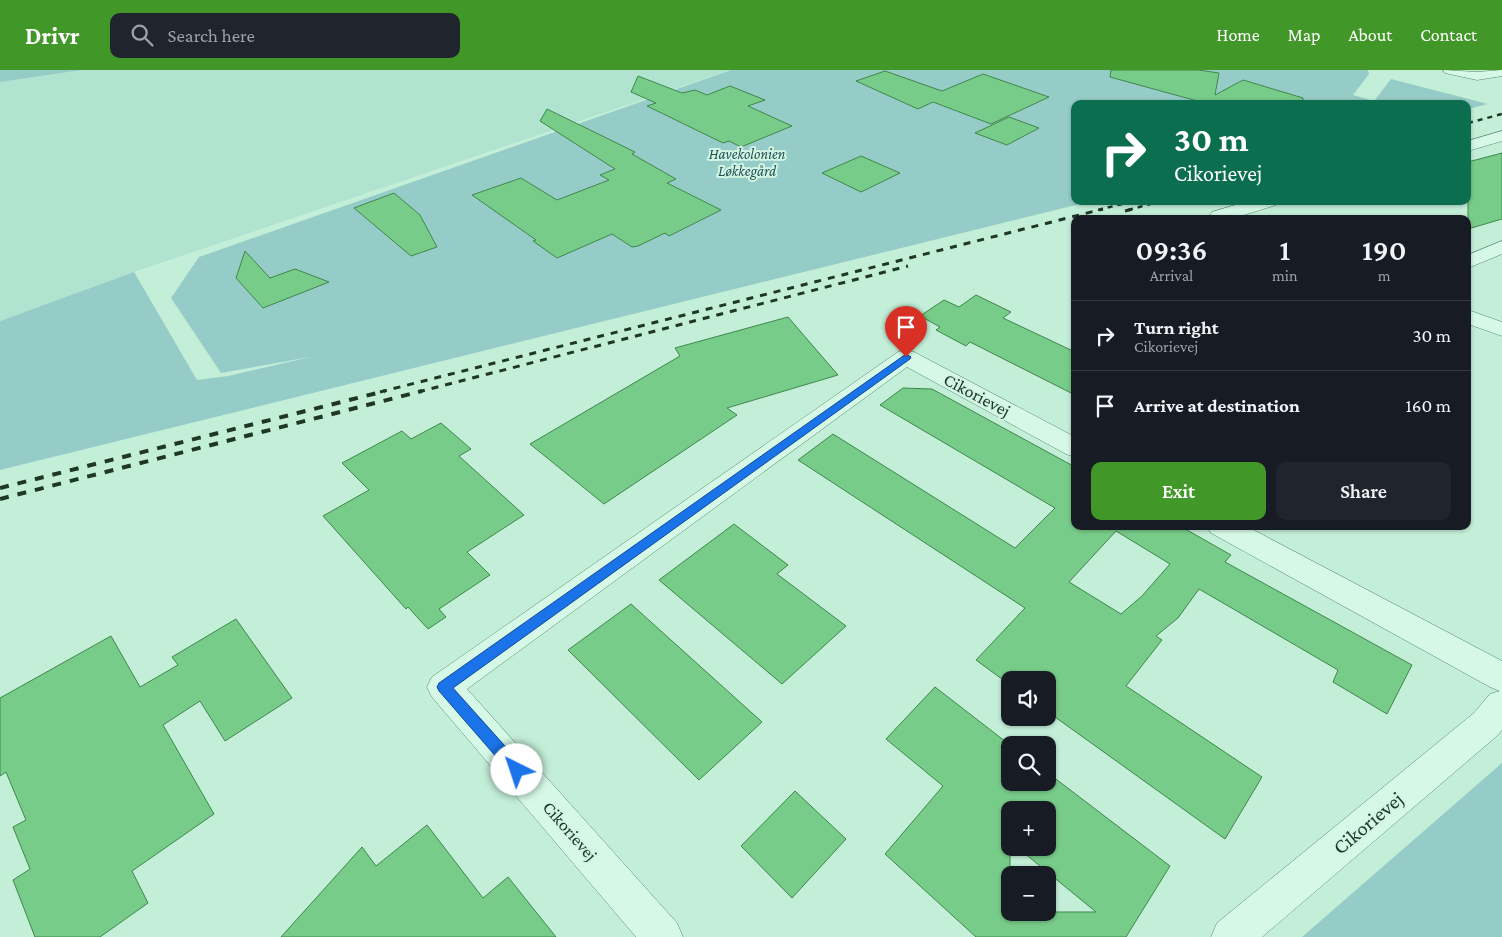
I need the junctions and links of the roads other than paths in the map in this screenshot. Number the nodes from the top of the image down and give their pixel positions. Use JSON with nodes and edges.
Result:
{"nodes":[{"id":1,"x":1450,"y":70,"type":"edge"},
{"id":2,"x":1502,"y":72,"type":"edge"},
{"id":3,"x":1502,"y":136,"type":"edge"},
{"id":4,"x":1471,"y":145,"type":"edge"},
{"id":5,"x":1256,"y":205,"type":"edge"},
{"id":6,"x":1222,"y":215,"type":"edge"},
{"id":7,"x":1502,"y":247,"type":"edge"},
{"id":8,"x":1471,"y":261,"type":"edge"},
{"id":9,"x":1471,"y":318,"type":"edge"},
{"id":10,"x":1502,"y":330,"type":"edge"},
{"id":11,"x":1071,"y":446,"type":"edge"},
{"id":12,"x":1228,"y":530,"type":"edge"},
{"id":13,"x":1502,"y":677,"type":"edge"},
{"id":14,"x":1502,"y":705,"type":"edge"},
{"id":15,"x":663,"y":937,"type":"edge"},
{"id":16,"x":1231,"y":937,"type":"edge"}],
"edges":[{"from":1,"to":2,"type":"street"},
{"from":3,"to":4,"type":"street"},
{"from":5,"to":6,"type":"street"},
{"from":7,"to":8,"type":"street"},
{"from":9,"to":10,"type":"street"},
{"from":11,"to":15,"type":"street","name":"Cikorievej"},
{"from":12,"to":13,"type":"street"},
{"from":14,"to":16,"type":"street","name":"Cikorievej"}]}
